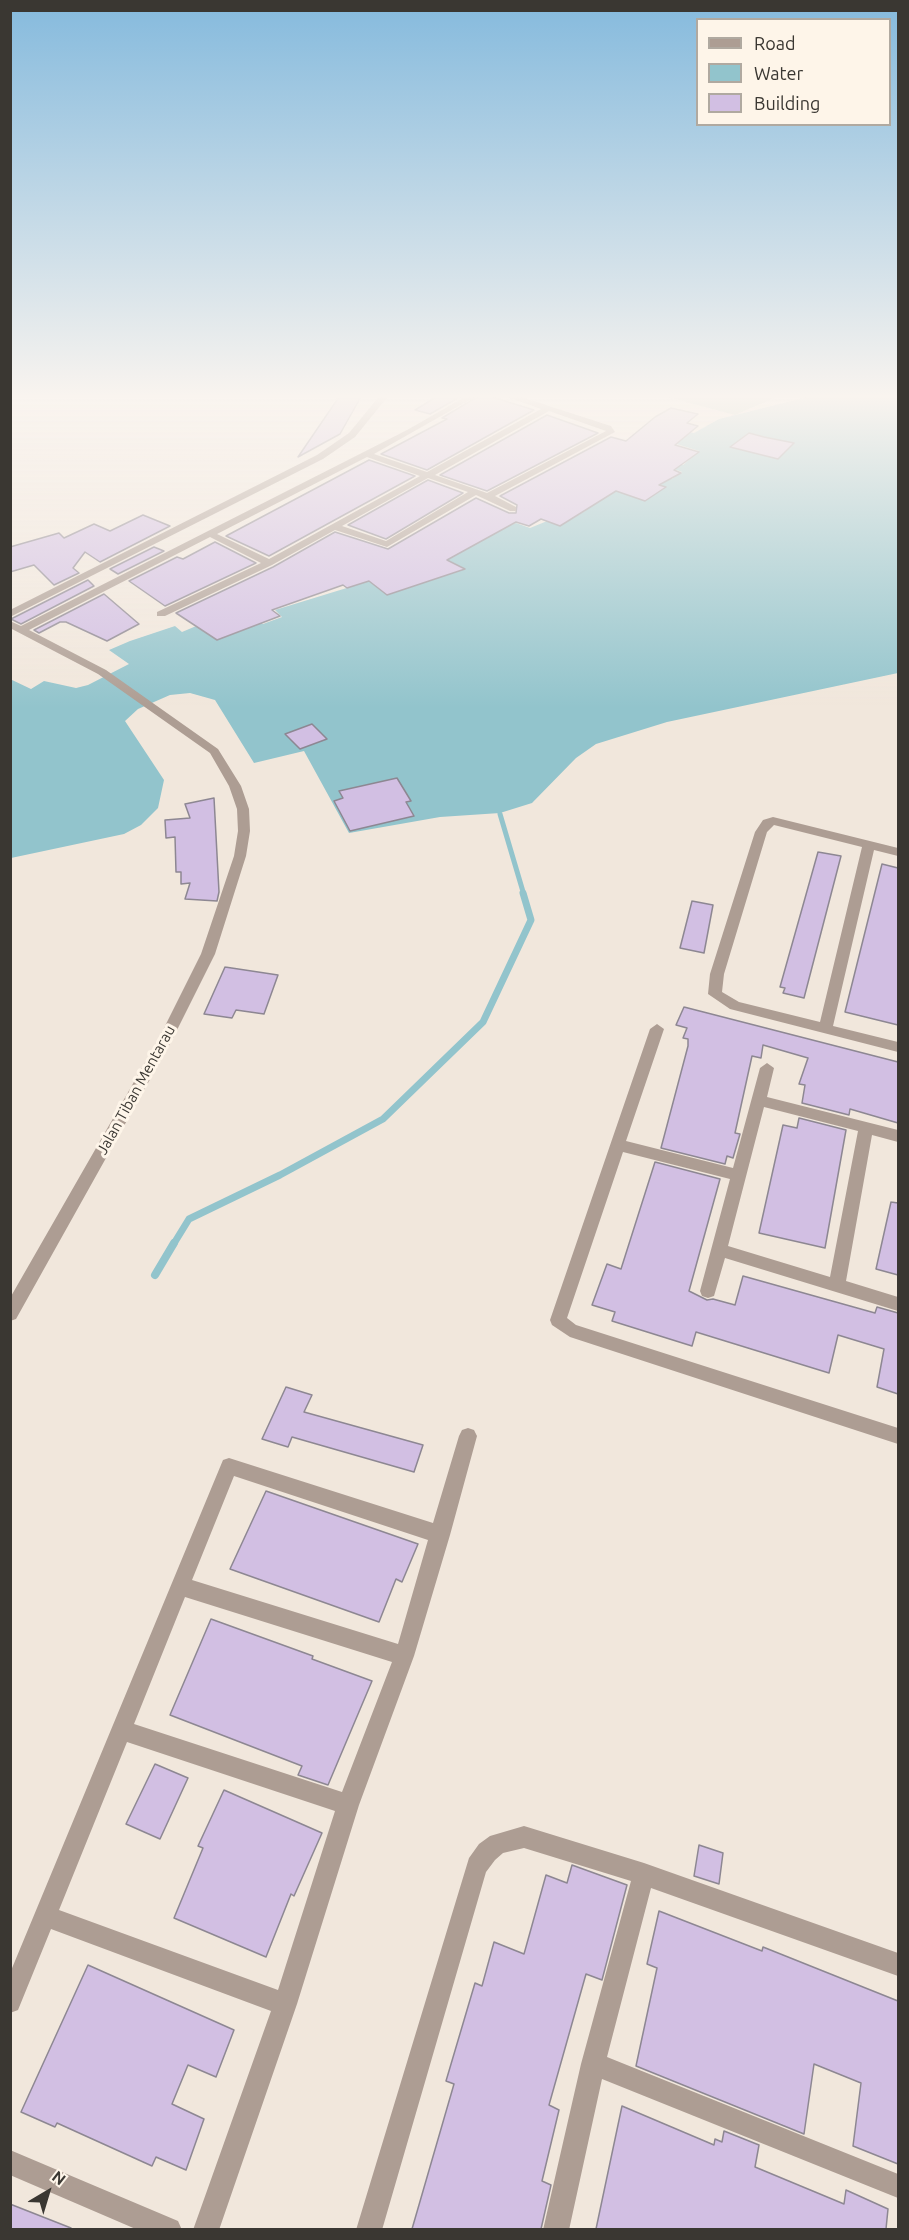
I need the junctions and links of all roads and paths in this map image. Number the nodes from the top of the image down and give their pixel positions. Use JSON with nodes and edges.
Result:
{"nodes":[{"id":1,"x":238,"y":499,"type":"edge"},
{"id":2,"x":280,"y":499,"type":"edge"},
{"id":3,"x":385,"y":499,"type":"edge"},
{"id":4,"x":464,"y":499,"type":"edge"},
{"id":5,"x":493,"y":499,"type":"edge"},
{"id":6,"x":513,"y":508,"type":"dead end"},
{"id":7,"x":335,"y":527,"type":"junction"},
{"id":8,"x":211,"y":534,"type":"junction"},
{"id":9,"x":269,"y":563,"type":"junction"},
{"id":10,"x":10,"y":614,"type":"edge"},
{"id":11,"x":161,"y":615,"type":"dead end"},
{"id":12,"x":10,"y":624,"type":"edge"},
{"id":13,"x":22,"y":629,"type":"junction"},
{"id":14,"x":869,"y":845,"type":"junction"},
{"id":15,"x":898,"y":852,"type":"edge"},
{"id":16,"x":657,"y":1029,"type":"dead end"},
{"id":17,"x":825,"y":1029,"type":"junction"},
{"id":18,"x":898,"y":1047,"type":"edge"},
{"id":19,"x":767,"y":1068,"type":"dead end"},
{"id":20,"x":758,"y":1100,"type":"junction"},
{"id":21,"x":866,"y":1128,"type":"junction"},
{"id":22,"x":898,"y":1136,"type":"edge"},
{"id":23,"x":620,"y":1142,"type":"junction"},
{"id":24,"x":741,"y":1172,"type":"junction"},
{"id":25,"x":718,"y":1250,"type":"junction"},
{"id":26,"x":837,"y":1286,"type":"junction"},
{"id":27,"x":708,"y":1290,"type":"dead end"},
{"id":28,"x":898,"y":1304,"type":"edge"},
{"id":29,"x":10,"y":1314,"type":"edge"},
{"id":30,"x":468,"y":1436,"type":"dead end"},
{"id":31,"x":898,"y":1436,"type":"edge"},
{"id":32,"x":441,"y":1535,"type":"junction"},
{"id":33,"x":180,"y":1586,"type":"junction"},
{"id":34,"x":404,"y":1656,"type":"junction"},
{"id":35,"x":120,"y":1730,"type":"junction"},
{"id":36,"x":348,"y":1805,"type":"junction"},
{"id":37,"x":644,"y":1874,"type":"junction"},
{"id":38,"x":45,"y":1916,"type":"junction"},
{"id":39,"x":898,"y":1964,"type":"edge"},
{"id":40,"x":10,"y":2002,"type":"edge"},
{"id":41,"x":285,"y":2004,"type":"junction"},
{"id":42,"x":593,"y":2064,"type":"junction"},
{"id":43,"x":10,"y":2162,"type":"edge"},
{"id":44,"x":898,"y":2186,"type":"edge"},
{"id":45,"x":169,"y":2229,"type":"edge"},
{"id":46,"x":206,"y":2229,"type":"edge"},
{"id":47,"x":369,"y":2229,"type":"edge"},
{"id":48,"x":556,"y":2229,"type":"edge"}],
"edges":[{"from":1,"to":10,"type":"street"},
{"from":2,"to":8,"type":"street"},
{"from":3,"to":7,"type":"street"},
{"from":4,"to":7,"type":"street"},
{"from":5,"to":6,"type":"street"},
{"from":7,"to":9,"type":"street"},
{"from":8,"to":9,"type":"street"},
{"from":8,"to":13,"type":"street"},
{"from":9,"to":11,"type":"street"},
{"from":12,"to":13,"type":"street","name":"Jalan Tiban Mentarau"},
{"from":13,"to":29,"type":"street","name":"Jalan Tiban Mentarau"},
{"from":14,"to":15,"type":"street"},
{"from":14,"to":17,"type":"street"},
{"from":14,"to":17,"type":"street"},
{"from":16,"to":23,"type":"street"},
{"from":17,"to":18,"type":"street"},
{"from":19,"to":20,"type":"street"},
{"from":20,"to":21,"type":"street"},
{"from":20,"to":24,"type":"street"},
{"from":21,"to":22,"type":"street"},
{"from":21,"to":26,"type":"street"},
{"from":23,"to":24,"type":"street"},
{"from":23,"to":31,"type":"street"},
{"from":24,"to":25,"type":"street"},
{"from":25,"to":26,"type":"street"},
{"from":25,"to":27,"type":"street"},
{"from":26,"to":28,"type":"street"},
{"from":30,"to":32,"type":"street"},
{"from":32,"to":33,"type":"street"},
{"from":32,"to":34,"type":"street"},
{"from":33,"to":34,"type":"street"},
{"from":33,"to":35,"type":"street"},
{"from":34,"to":36,"type":"street"},
{"from":35,"to":36,"type":"street"},
{"from":35,"to":38,"type":"street"},
{"from":36,"to":41,"type":"street"},
{"from":37,"to":39,"type":"street"},
{"from":37,"to":42,"type":"street"},
{"from":37,"to":47,"type":"street"},
{"from":38,"to":40,"type":"street"},
{"from":38,"to":41,"type":"street"},
{"from":41,"to":46,"type":"street"},
{"from":42,"to":44,"type":"street"},
{"from":42,"to":48,"type":"street"},
{"from":43,"to":45,"type":"street"}]}
